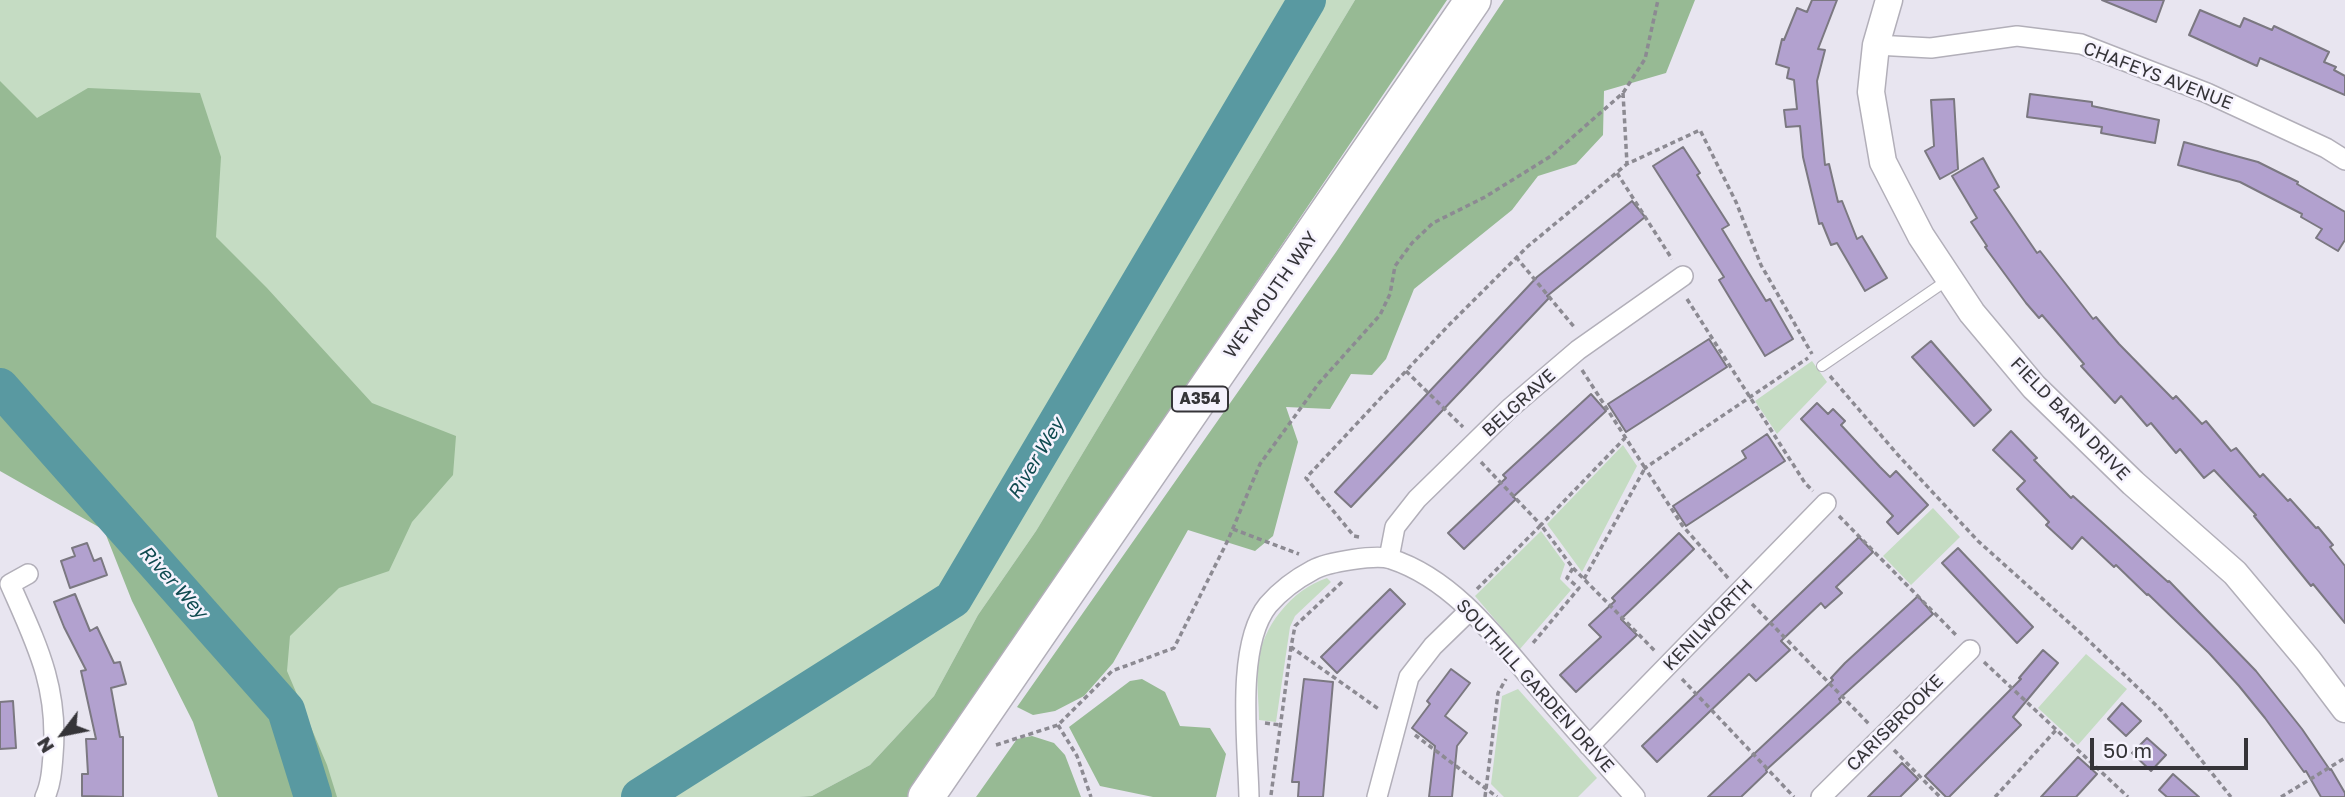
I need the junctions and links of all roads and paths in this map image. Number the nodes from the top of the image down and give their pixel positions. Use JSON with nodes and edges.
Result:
{"nodes":[{"id":1,"x":1473,"y":0,"type":"edge"},
{"id":2,"x":1658,"y":0,"type":"edge"},
{"id":3,"x":1889,"y":0,"type":"edge"},
{"id":4,"x":1876,"y":45,"type":"junction"},
{"id":5,"x":1623,"y":93,"type":"junction"},
{"id":6,"x":2345,"y":160,"type":"edge"},
{"id":7,"x":1627,"y":164,"type":"junction"},
{"id":8,"x":1617,"y":173,"type":"junction"},
{"id":9,"x":1516,"y":257,"type":"junction"},
{"id":10,"x":1683,"y":276,"type":"junction"},
{"id":11,"x":1949,"y":278,"type":"junction"},
{"id":12,"x":1580,"y":349,"type":"junction"},
{"id":13,"x":1813,"y":355,"type":"junction"},
{"id":14,"x":1822,"y":366,"type":"junction"},
{"id":15,"x":1405,"y":370,"type":"junction"},
{"id":16,"x":1749,"y":400,"type":"junction"},
{"id":17,"x":1625,"y":438,"type":"junction"},
{"id":18,"x":1473,"y":444,"type":"junction"},
{"id":19,"x":1645,"y":468,"type":"junction"},
{"id":20,"x":1826,"y":503,"type":"junction"},
{"id":21,"x":1541,"y":524,"type":"junction"},
{"id":22,"x":1233,"y":529,"type":"junction"},
{"id":23,"x":1390,"y":550,"type":"junction"},
{"id":24,"x":1347,"y":560,"type":"junction"},
{"id":25,"x":1320,"y":566,"type":"junction"},
{"id":26,"x":1573,"y":568,"type":"junction"},
{"id":27,"x":28,"y":573,"type":"dead end"},
{"id":28,"x":1584,"y":579,"type":"junction"},
{"id":29,"x":1740,"y":592,"type":"junction"},
{"id":30,"x":1466,"y":607,"type":"junction"},
{"id":31,"x":1532,"y":643,"type":"dead end"},
{"id":32,"x":1291,"y":647,"type":"junction"},
{"id":33,"x":1970,"y":650,"type":"junction"},
{"id":34,"x":1668,"y":665,"type":"junction"},
{"id":35,"x":1507,"y":677,"type":"dead end"},
{"id":36,"x":2345,"y":709,"type":"edge"},
{"id":37,"x":1397,"y":721,"type":"junction"},
{"id":38,"x":1058,"y":725,"type":"junction"},
{"id":39,"x":2057,"y":729,"type":"junction"},
{"id":40,"x":1882,"y":737,"type":"junction"},
{"id":41,"x":996,"y":744,"type":"dead end"},
{"id":42,"x":1589,"y":746,"type":"junction"},
{"id":43,"x":2345,"y":758,"type":"edge"},
{"id":44,"x":1486,"y":787,"type":"junction"},
{"id":45,"x":45,"y":797,"type":"edge"},
{"id":46,"x":926,"y":797,"type":"edge"},
{"id":47,"x":1091,"y":797,"type":"edge"},
{"id":48,"x":1249,"y":797,"type":"edge"},
{"id":49,"x":1270,"y":797,"type":"edge"},
{"id":50,"x":1377,"y":797,"type":"edge"},
{"id":51,"x":1485,"y":797,"type":"edge"},
{"id":52,"x":1497,"y":797,"type":"edge"},
{"id":53,"x":1635,"y":797,"type":"edge"},
{"id":54,"x":1794,"y":797,"type":"edge"},
{"id":55,"x":1821,"y":797,"type":"edge"},
{"id":56,"x":1940,"y":797,"type":"edge"},
{"id":57,"x":1995,"y":797,"type":"edge"},
{"id":58,"x":2128,"y":797,"type":"edge"},
{"id":59,"x":2231,"y":797,"type":"edge"},
{"id":60,"x":2281,"y":797,"type":"edge"}],
"edges":[{"from":1,"to":46,"type":"highway","name":"WEYMOUTH WAY","number":"A354"},
{"from":2,"to":5,"type":"path"},
{"from":3,"to":4,"type":"street","name":"FIELD BARN DRIVE"},
{"from":4,"to":6,"type":"street","name":"CHAFEYS AVENUE"},
{"from":4,"to":11,"type":"street","name":"FIELD BARN DRIVE"},
{"from":5,"to":7,"type":"path"},
{"from":5,"to":22,"type":"path"},
{"from":7,"to":8,"type":"path"},
{"from":7,"to":13,"type":"path"},
{"from":8,"to":9,"type":"path"},
{"from":8,"to":10,"type":"path"},
{"from":9,"to":12,"type":"path"},
{"from":9,"to":15,"type":"path"},
{"from":10,"to":12,"type":"street","name":"BELGRAVE"},
{"from":10,"to":16,"type":"path"},
{"from":11,"to":14,"type":"lane"},
{"from":11,"to":36,"type":"street","name":"FIELD BARN DRIVE"},
{"from":12,"to":17,"type":"path"},
{"from":12,"to":18,"type":"street","name":"BELGRAVE"},
{"from":13,"to":14,"type":"path"},
{"from":13,"to":16,"type":"path"},
{"from":14,"to":59,"type":"path"},
{"from":15,"to":18,"type":"path"},
{"from":15,"to":23,"type":"path"},
{"from":16,"to":19,"type":"path"},
{"from":16,"to":20,"type":"path"},
{"from":17,"to":19,"type":"path"},
{"from":17,"to":21,"type":"path"},
{"from":18,"to":21,"type":"path"},
{"from":18,"to":23,"type":"street","name":"BELGRAVE"},
{"from":19,"to":28,"type":"path"},
{"from":19,"to":29,"type":"path"},
{"from":20,"to":29,"type":"street","name":"KENILWORTH"},
{"from":20,"to":33,"type":"path"},
{"from":21,"to":26,"type":"path"},
{"from":21,"to":30,"type":"path"},
{"from":22,"to":25,"type":"path"},
{"from":22,"to":38,"type":"path"},
{"from":23,"to":24,"type":"street","name":"SOUTHILL GARDEN DRIVE"},
{"from":23,"to":30,"type":"street","name":"SOUTHILL GARDEN DRIVE"},
{"from":24,"to":25,"type":"street","name":"SOUTHILL GARDEN DRIVE"},
{"from":24,"to":32,"type":"path"},
{"from":25,"to":48,"type":"street","name":"SOUTHILL GARDEN DRIVE"},
{"from":26,"to":28,"type":"path"},
{"from":26,"to":31,"type":"path"},
{"from":27,"to":45,"type":"street"},
{"from":28,"to":34,"type":"path"},
{"from":29,"to":34,"type":"street","name":"KENILWORTH"},
{"from":29,"to":40,"type":"path"},
{"from":30,"to":37,"type":"street"},
{"from":30,"to":42,"type":"street","name":"SOUTHILL GARDEN DRIVE"},
{"from":32,"to":37,"type":"path"},
{"from":32,"to":49,"type":"path"},
{"from":33,"to":39,"type":"path"},
{"from":33,"to":40,"type":"street","name":"CARISBROOKE"},
{"from":34,"to":42,"type":"street","name":"KENILWORTH"},
{"from":34,"to":54,"type":"path"},
{"from":35,"to":44,"type":"path"},
{"from":37,"to":44,"type":"path"},
{"from":37,"to":50,"type":"street"},
{"from":38,"to":41,"type":"path"},
{"from":38,"to":47,"type":"path"},
{"from":39,"to":57,"type":"path"},
{"from":39,"to":58,"type":"path"},
{"from":40,"to":55,"type":"street","name":"CARISBROOKE"},
{"from":40,"to":56,"type":"path"},
{"from":42,"to":53,"type":"street","name":"SOUTHILL GARDEN DRIVE"},
{"from":43,"to":60,"type":"path"},
{"from":44,"to":51,"type":"path"},
{"from":44,"to":52,"type":"path"}]}
